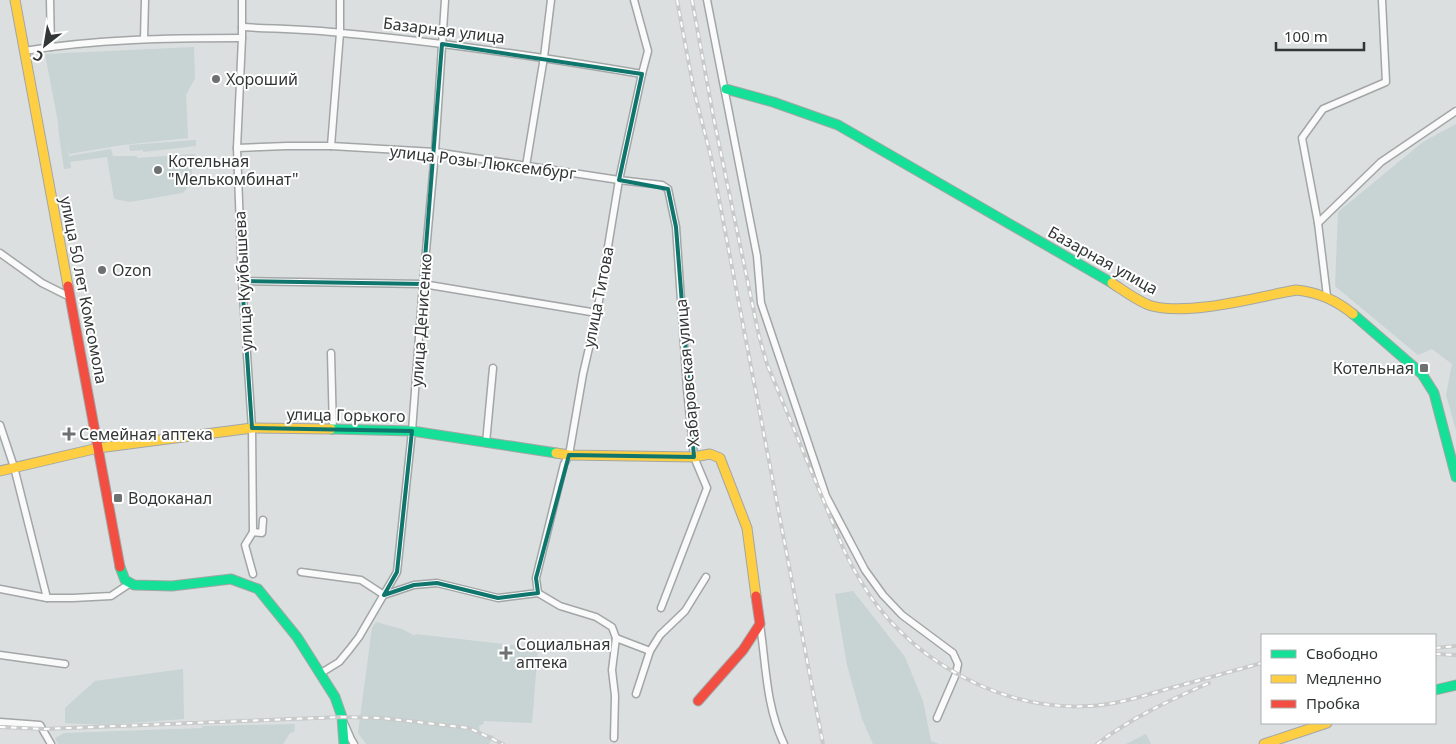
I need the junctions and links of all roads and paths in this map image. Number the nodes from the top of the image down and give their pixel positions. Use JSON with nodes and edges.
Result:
{"nodes":[{"id":1,"x":15,"y":0,"type":"edge"},
{"id":2,"x":50,"y":0,"type":"edge"},
{"id":3,"x":145,"y":0,"type":"edge"},
{"id":4,"x":242,"y":0,"type":"edge"},
{"id":5,"x":340,"y":0,"type":"edge"},
{"id":6,"x":445,"y":0,"type":"edge"},
{"id":7,"x":551,"y":0,"type":"edge"},
{"id":8,"x":634,"y":0,"type":"edge"},
{"id":9,"x":708,"y":0,"type":"edge"},
{"id":10,"x":1382,"y":0,"type":"edge"},
{"id":11,"x":242,"y":27,"type":"junction"},
{"id":12,"x":340,"y":32,"type":"junction"},
{"id":13,"x":242,"y":38,"type":"junction"},
{"id":14,"x":144,"y":39,"type":"junction"},
{"id":15,"x":442,"y":44,"type":"junction"},
{"id":16,"x":51,"y":47,"type":"junction"},
{"id":17,"x":24,"y":51,"type":"junction"},
{"id":18,"x":544,"y":57,"type":"junction"},
{"id":19,"x":642,"y":74,"type":"junction"},
{"id":20,"x":726,"y":89,"type":"junction"},
{"id":21,"x":1456,"y":111,"type":"edge"},
{"id":22,"x":330,"y":146,"type":"junction"},
{"id":23,"x":237,"y":148,"type":"junction"},
{"id":24,"x":435,"y":152,"type":"junction"},
{"id":25,"x":526,"y":166,"type":"junction"},
{"id":26,"x":619,"y":180,"type":"junction"},
{"id":27,"x":668,"y":189,"type":"joint"},
{"id":28,"x":1318,"y":222,"type":"junction"},
{"id":29,"x":0,"y":253,"type":"edge"},
{"id":30,"x":242,"y":281,"type":"junction"},
{"id":31,"x":423,"y":284,"type":"junction"},
{"id":32,"x":1327,"y":296,"type":"junction"},
{"id":33,"x":70,"y":297,"type":"junction"},
{"id":34,"x":597,"y":313,"type":"junction"},
{"id":35,"x":331,"y":353,"type":"dead end"},
{"id":36,"x":494,"y":368,"type":"dead end"},
{"id":37,"x":0,"y":425,"type":"edge"},
{"id":38,"x":252,"y":428,"type":"junction"},
{"id":39,"x":333,"y":430,"type":"junction"},
{"id":40,"x":412,"y":432,"type":"junction"},
{"id":41,"x":486,"y":442,"type":"junction"},
{"id":42,"x":98,"y":448,"type":"junction"},
{"id":43,"x":569,"y":455,"type":"junction"},
{"id":44,"x":694,"y":456,"type":"junction"},
{"id":45,"x":14,"y":467,"type":"junction"},
{"id":46,"x":0,"y":471,"type":"edge"},
{"id":47,"x":1456,"y":477,"type":"edge"},
{"id":48,"x":263,"y":520,"type":"dead end"},
{"id":49,"x":253,"y":532,"type":"junction"},
{"id":50,"x":301,"y":572,"type":"dead end"},
{"id":51,"x":253,"y":574,"type":"dead end"},
{"id":52,"x":706,"y":577,"type":"dead end"},
{"id":53,"x":129,"y":584,"type":"junction"},
{"id":54,"x":0,"y":589,"type":"edge"},
{"id":55,"x":538,"y":593,"type":"junction"},
{"id":56,"x":384,"y":595,"type":"junction"},
{"id":57,"x":47,"y":598,"type":"junction"},
{"id":58,"x":661,"y":608,"type":"dead end"},
{"id":59,"x":760,"y":624,"type":"junction"},
{"id":60,"x":616,"y":638,"type":"junction"},
{"id":61,"x":650,"y":651,"type":"junction"},
{"id":62,"x":0,"y":655,"type":"edge"},
{"id":63,"x":65,"y":664,"type":"dead end"},
{"id":64,"x":321,"y":673,"type":"junction"},
{"id":65,"x":1456,"y":685,"type":"edge"},
{"id":66,"x":1436,"y":690,"type":"edge"},
{"id":67,"x":636,"y":694,"type":"dead end"},
{"id":68,"x":698,"y":701,"type":"dead end"},
{"id":69,"x":342,"y":717,"type":"junction"},
{"id":70,"x":937,"y":718,"type":"dead end"},
{"id":71,"x":0,"y":722,"type":"edge"},
{"id":72,"x":1324,"y":724,"type":"edge"},
{"id":73,"x":614,"y":738,"type":"dead end"},
{"id":74,"x":51,"y":744,"type":"edge"},
{"id":75,"x":344,"y":744,"type":"edge"},
{"id":76,"x":354,"y":744,"type":"edge"},
{"id":77,"x":784,"y":744,"type":"edge"},
{"id":78,"x":1264,"y":744,"type":"edge"}],
"edges":[{"from":1,"to":17,"type":"street","name":"улица 50 лет Комсомола"},
{"from":2,"to":16,"type":"street"},
{"from":3,"to":14,"type":"street"},
{"from":4,"to":11,"type":"street","name":"улица Куйбышева"},
{"from":5,"to":12,"type":"street"},
{"from":6,"to":15,"type":"street","name":"улица Денисенко"},
{"from":7,"to":18,"type":"street"},
{"from":8,"to":19,"type":"street","name":"улица Титова"},
{"from":9,"to":20,"type":"street"},
{"from":10,"to":28,"type":"street"},
{"from":11,"to":12,"type":"street","name":"Базарная улица"},
{"from":11,"to":13,"type":"street","name":"улица Куйбышева"},
{"from":12,"to":15,"type":"street","name":"Базарная улица"},
{"from":12,"to":22,"type":"street"},
{"from":13,"to":14,"type":"street"},
{"from":13,"to":23,"type":"street","name":"улица Куйбышева"},
{"from":14,"to":16,"type":"street"},
{"from":15,"to":18,"type":"street","name":"Базарная улица"},
{"from":15,"to":24,"type":"street","name":"улица Денисенко"},
{"from":16,"to":17,"type":"street"},
{"from":17,"to":33,"type":"street","name":"улица 50 лет Комсомола"},
{"from":18,"to":19,"type":"street","name":"Базарная улица"},
{"from":18,"to":25,"type":"street"},
{"from":19,"to":26,"type":"street","name":"улица Титова"},
{"from":20,"to":32,"type":"street","name":"Базарная улица"},
{"from":20,"to":70,"type":"street"},
{"from":21,"to":28,"type":"street"},
{"from":22,"to":23,"type":"street","name":"улица Розы Люксембург"},
{"from":22,"to":24,"type":"street","name":"улица Розы Люксембург"},
{"from":23,"to":30,"type":"street","name":"улица Куйбышева"},
{"from":24,"to":25,"type":"street","name":"улица Розы Люксембург"},
{"from":24,"to":31,"type":"street","name":"улица Денисенко"},
{"from":25,"to":26,"type":"street","name":"улица Розы Люксембург"},
{"from":26,"to":27,"type":"street","name":"улица Розы Люксембург"},
{"from":26,"to":34,"type":"street","name":"улица Титова"},
{"from":27,"to":44,"type":"street","name":"Хабаровская улица"},
{"from":28,"to":32,"type":"street"},
{"from":29,"to":33,"type":"street"},
{"from":30,"to":31,"type":"street"},
{"from":30,"to":38,"type":"street","name":"улица Куйбышева"},
{"from":31,"to":34,"type":"street"},
{"from":31,"to":40,"type":"street","name":"улица Денисенко"},
{"from":32,"to":47,"type":"street","name":"Базарная улица"},
{"from":33,"to":42,"type":"street","name":"улица 50 лет Комсомола"},
{"from":34,"to":43,"type":"street","name":"улица Титова"},
{"from":35,"to":39,"type":"street"},
{"from":36,"to":41,"type":"street"},
{"from":37,"to":45,"type":"street"},
{"from":38,"to":39,"type":"street","name":"улица Горького"},
{"from":38,"to":42,"type":"street","name":"улица Горького"},
{"from":38,"to":49,"type":"street","name":"улица Куйбышева"},
{"from":39,"to":40,"type":"street","name":"улица Горького"},
{"from":40,"to":41,"type":"street","name":"улица Горького"},
{"from":40,"to":56,"type":"street","name":"улица Денисенко"},
{"from":41,"to":43,"type":"street","name":"улица Горького"},
{"from":42,"to":45,"type":"street","name":"улица Горького"},
{"from":42,"to":53,"type":"street","name":"улица 50 лет Комсомола"},
{"from":43,"to":44,"type":"street","name":"улица Горького"},
{"from":43,"to":55,"type":"street","name":"улица Титова"},
{"from":44,"to":58,"type":"street","name":"Хабаровская улица"},
{"from":44,"to":59,"type":"street","name":"улица Горького"},
{"from":45,"to":46,"type":"street","name":"улица Горького"},
{"from":45,"to":57,"type":"street"},
{"from":48,"to":49,"type":"street","name":"улица Куйбышева"},
{"from":49,"to":51,"type":"street","name":"улица Куйбышева"},
{"from":50,"to":56,"type":"street"},
{"from":52,"to":61,"type":"street"},
{"from":53,"to":57,"type":"street"},
{"from":53,"to":64,"type":"street"},
{"from":54,"to":57,"type":"street"},
{"from":55,"to":56,"type":"street"},
{"from":55,"to":60,"type":"street"},
{"from":56,"to":64,"type":"street","name":"улица Денисенко"},
{"from":59,"to":68,"type":"street"},
{"from":59,"to":77,"type":"street"},
{"from":60,"to":61,"type":"street"},
{"from":60,"to":73,"type":"street"},
{"from":61,"to":67,"type":"street"},
{"from":62,"to":63,"type":"street"},
{"from":64,"to":69,"type":"street"},
{"from":65,"to":66,"type":"street"},
{"from":69,"to":75,"type":"street"},
{"from":69,"to":76,"type":"street"},
{"from":71,"to":74,"type":"street"},
{"from":72,"to":78,"type":"street"}]}
